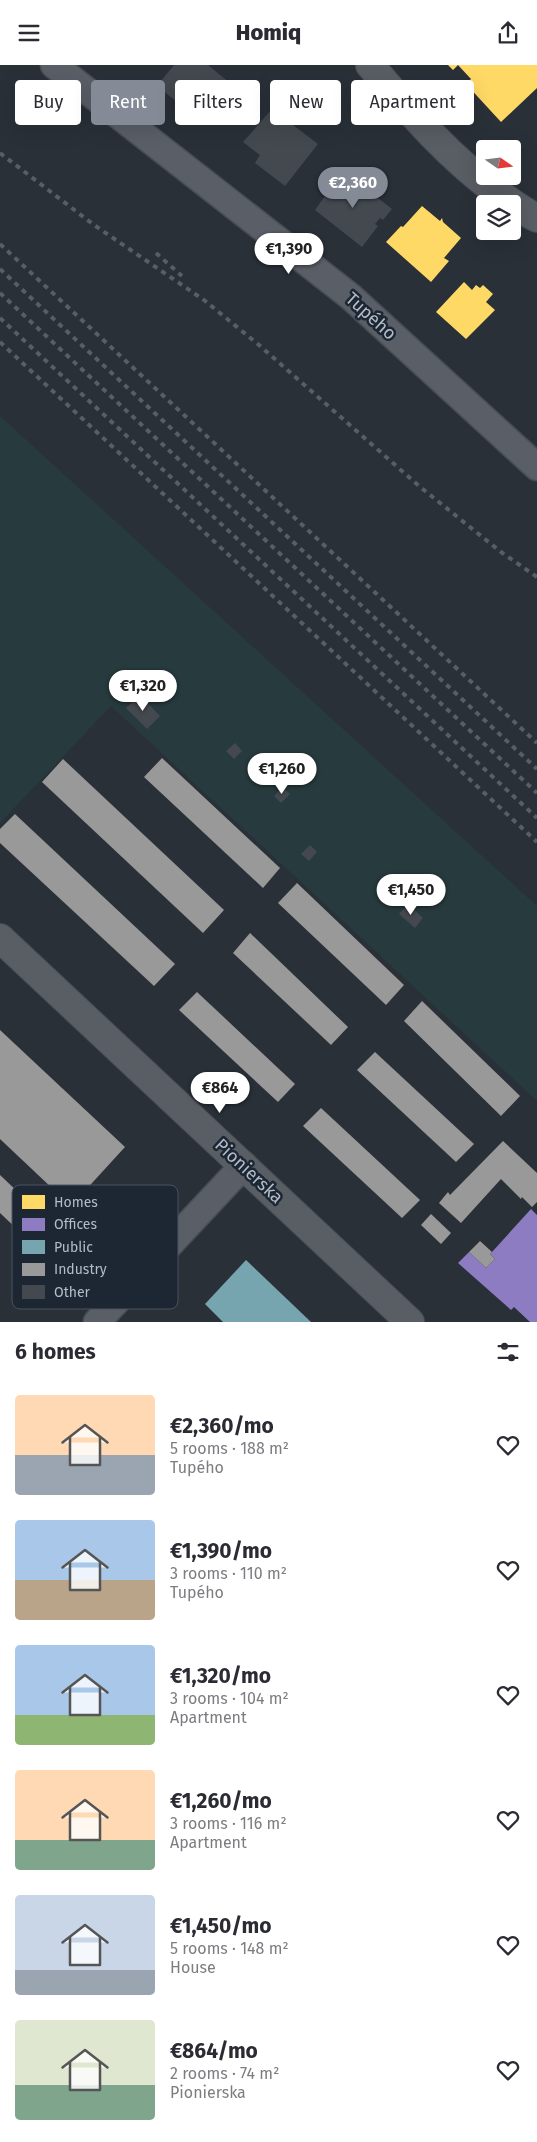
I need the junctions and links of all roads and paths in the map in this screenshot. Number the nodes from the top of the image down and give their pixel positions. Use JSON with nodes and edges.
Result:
{"nodes":[{"id":1,"x":54,"y":65,"type":"edge"},
{"id":2,"x":370,"y":65,"type":"edge"},
{"id":3,"x":537,"y":217,"type":"edge"},
{"id":4,"x":537,"y":467,"type":"edge"},
{"id":5,"x":0,"y":938,"type":"edge"},
{"id":6,"x":244,"y":1165,"type":"junction"},
{"id":7,"x":178,"y":1235,"type":"edge"},
{"id":8,"x":109,"y":1309,"type":"edge"},
{"id":9,"x":97,"y":1322,"type":"edge"},
{"id":10,"x":410,"y":1322,"type":"edge"}],
"edges":[{"from":1,"to":4,"type":"street","name":"Tupého"},
{"from":2,"to":3,"type":"street"},
{"from":5,"to":6,"type":"street","name":"Pionierska"},
{"from":6,"to":7,"type":"street"},
{"from":6,"to":10,"type":"street","name":"Pionierska"},
{"from":8,"to":9,"type":"street"}]}
